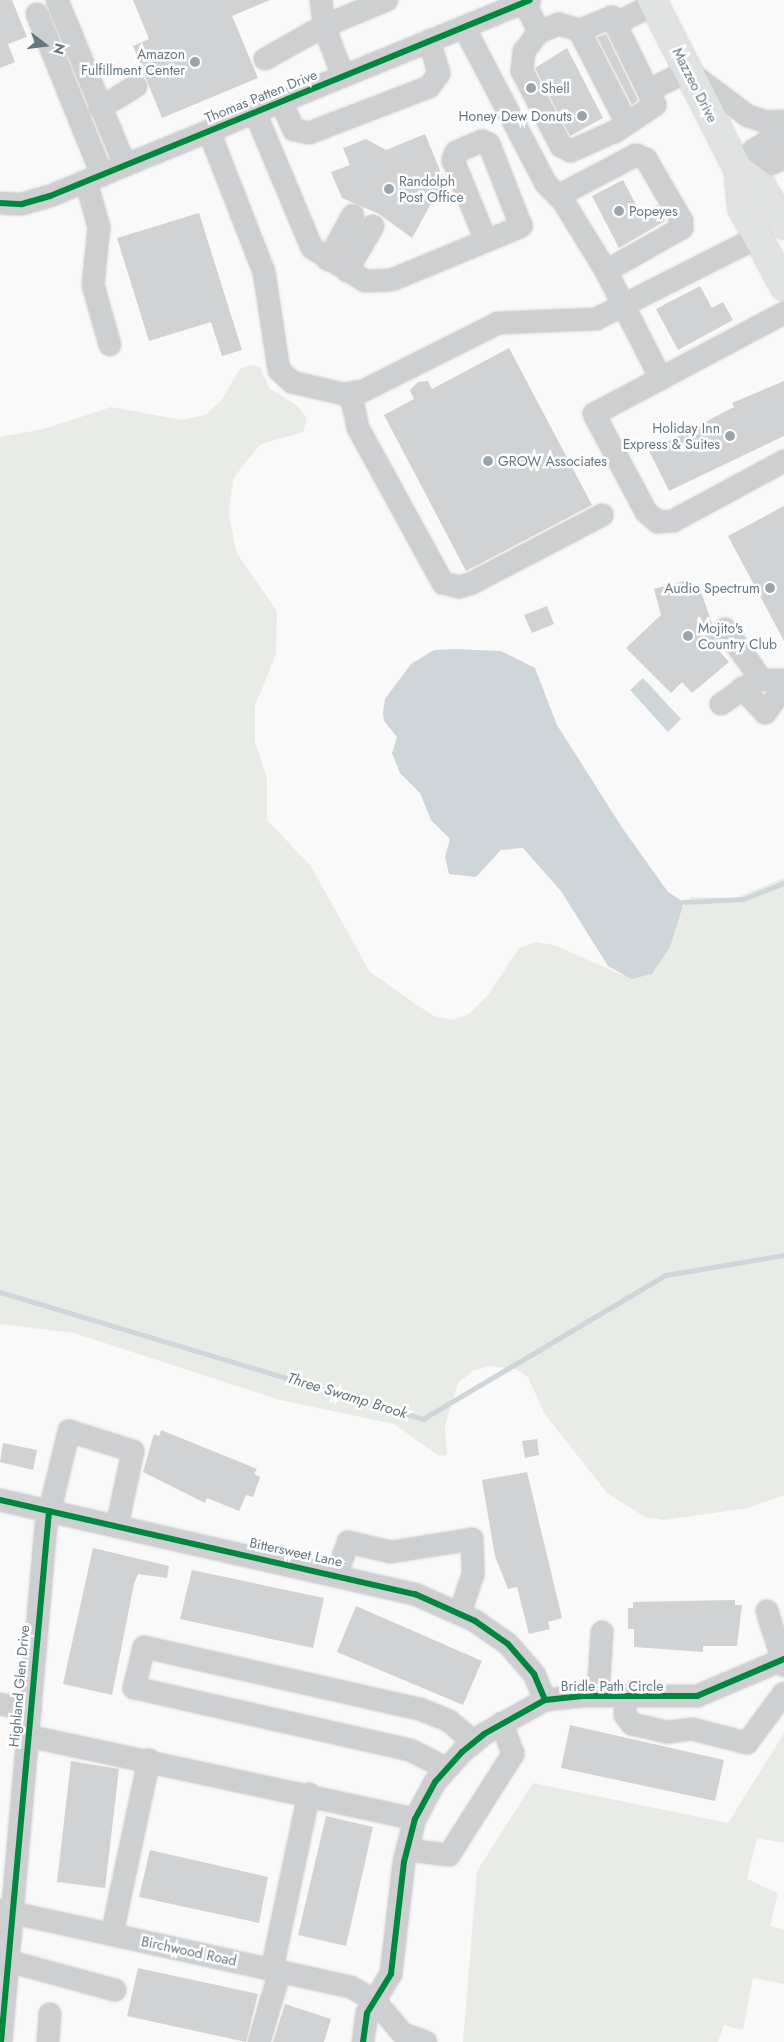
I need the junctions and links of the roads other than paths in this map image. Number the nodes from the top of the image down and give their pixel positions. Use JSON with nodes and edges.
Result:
{"nodes":[{"id":1,"x":57,"y":0,"type":"edge"},
{"id":2,"x":321,"y":0,"type":"edge"},
{"id":3,"x":387,"y":0,"type":"edge"},
{"id":4,"x":527,"y":1,"type":"edge"},
{"id":5,"x":653,"y":2,"type":"edge"},
{"id":6,"x":37,"y":14,"type":"dead end"},
{"id":7,"x":615,"y":24,"type":"junction"},
{"id":8,"x":324,"y":26,"type":"junction"},
{"id":9,"x":464,"y":27,"type":"junction"},
{"id":10,"x":579,"y":30,"type":"junction"},
{"id":11,"x":539,"y":32,"type":"junction"},
{"id":12,"x":429,"y":41,"type":"junction"},
{"id":13,"x":265,"y":58,"type":"dead end"},
{"id":14,"x":688,"y":70,"type":"junction"},
{"id":15,"x":343,"y":76,"type":"junction"},
{"id":16,"x":136,"y":86,"type":"dead end"},
{"id":17,"x":649,"y":90,"type":"junction"},
{"id":18,"x":281,"y":102,"type":"junction"},
{"id":19,"x":100,"y":108,"type":"junction"},
{"id":20,"x":255,"y":112,"type":"junction"},
{"id":21,"x":784,"y":121,"type":"edge"},
{"id":22,"x":626,"y":122,"type":"junction"},
{"id":23,"x":209,"y":131,"type":"junction"},
{"id":24,"x":784,"y":132,"type":"edge"},
{"id":25,"x":784,"y":158,"type":"edge"},
{"id":26,"x":125,"y":165,"type":"junction"},
{"id":27,"x":746,"y":174,"type":"junction"},
{"id":28,"x":94,"y":178,"type":"junction"},
{"id":29,"x":567,"y":194,"type":"junction"},
{"id":30,"x":784,"y":194,"type":"edge"},
{"id":31,"x":0,"y":203,"type":"edge"},
{"id":32,"x":353,"y":215,"type":"dead end"},
{"id":33,"x":682,"y":221,"type":"junction"},
{"id":34,"x":784,"y":225,"type":"edge"},
{"id":35,"x":373,"y":226,"type":"dead end"},
{"id":36,"x":758,"y":237,"type":"junction"},
{"id":37,"x":486,"y":241,"type":"dead end"},
{"id":38,"x":328,"y":260,"type":"junction"},
{"id":39,"x":347,"y":271,"type":"junction"},
{"id":40,"x":606,"y":271,"type":"junction"},
{"id":41,"x":784,"y":286,"type":"edge"},
{"id":42,"x":624,"y":306,"type":"junction"},
{"id":43,"x":784,"y":313,"type":"edge"},
{"id":44,"x":110,"y":345,"type":"dead end"},
{"id":45,"x":661,"y":379,"type":"junction"},
{"id":46,"x":351,"y":394,"type":"junction"},
{"id":47,"x":784,"y":461,"type":"edge"},
{"id":48,"x":602,"y":515,"type":"dead end"},
{"id":49,"x":725,"y":629,"type":"dead end"},
{"id":50,"x":784,"y":680,"type":"edge"},
{"id":51,"x":752,"y":684,"type":"junction"},
{"id":52,"x":784,"y":688,"type":"edge"},
{"id":53,"x":722,"y":704,"type":"dead end"},
{"id":54,"x":0,"y":1500,"type":"edge"},
{"id":55,"x":48,"y":1511,"type":"junction"},
{"id":56,"x":117,"y":1526,"type":"junction"},
{"id":57,"x":337,"y":1573,"type":"junction"},
{"id":58,"x":767,"y":1611,"type":"dead end"},
{"id":59,"x":460,"y":1613,"type":"junction"},
{"id":60,"x":602,"y":1632,"type":"dead end"},
{"id":61,"x":783,"y":1661,"type":"edge"},
{"id":62,"x":784,"y":1694,"type":"edge"},
{"id":63,"x":598,"y":1696,"type":"junction"},
{"id":64,"x":697,"y":1696,"type":"junction"},
{"id":65,"x":625,"y":1697,"type":"junction"},
{"id":66,"x":545,"y":1700,"type":"junction"},
{"id":67,"x":0,"y":1704,"type":"edge"},
{"id":68,"x":30,"y":1710,"type":"junction"},
{"id":69,"x":502,"y":1723,"type":"junction"},
{"id":70,"x":692,"y":1729,"type":"junction"},
{"id":71,"x":28,"y":1736,"type":"junction"},
{"id":72,"x":474,"y":1742,"type":"junction"},
{"id":73,"x":149,"y":1760,"type":"junction"},
{"id":74,"x":446,"y":1768,"type":"junction"},
{"id":75,"x":309,"y":1794,"type":"junction"},
{"id":76,"x":416,"y":1820,"type":"junction"},
{"id":77,"x":407,"y":1850,"type":"junction"},
{"id":78,"x":6,"y":1911,"type":"edge"},
{"id":79,"x":112,"y":1934,"type":"junction"},
{"id":80,"x":8,"y":1961,"type":"junction"},
{"id":81,"x":276,"y":1970,"type":"junction"},
{"id":82,"x":115,"y":1990,"type":"dead end"},
{"id":83,"x":375,"y":2001,"type":"junction"},
{"id":84,"x":50,"y":2014,"type":"dead end"},
{"id":85,"x":1,"y":2042,"type":"edge"},
{"id":86,"x":48,"y":2042,"type":"edge"},
{"id":87,"x":259,"y":2042,"type":"edge"},
{"id":88,"x":362,"y":2042,"type":"edge"},
{"id":89,"x":426,"y":2042,"type":"edge"}],
"edges":[{"from":1,"to":19,"type":"street"},
{"from":2,"to":8,"type":"street"},
{"from":3,"to":8,"type":"street"},
{"from":4,"to":9,"type":"street","name":"Thomas Patten Drive"},
{"from":4,"to":11,"type":"street"},
{"from":5,"to":7,"type":"street"},
{"from":5,"to":14,"type":"main road","name":"Mazzeo Drive"},
{"from":6,"to":28,"type":"street"},
{"from":7,"to":10,"type":"street"},
{"from":7,"to":17,"type":"street"},
{"from":8,"to":13,"type":"street"},
{"from":8,"to":15,"type":"street"},
{"from":9,"to":12,"type":"street","name":"Thomas Patten Drive"},
{"from":9,"to":29,"type":"street"},
{"from":10,"to":11,"type":"street"},
{"from":10,"to":22,"type":"street"},
{"from":11,"to":22,"type":"street"},
{"from":12,"to":15,"type":"street","name":"Thomas Patten Drive"},
{"from":12,"to":18,"type":"street"},
{"from":14,"to":17,"type":"street"},
{"from":14,"to":21,"type":"street"},
{"from":14,"to":27,"type":"main road","name":"Mazzeo Drive"},
{"from":15,"to":18,"type":"street","name":"Thomas Patten Drive"},
{"from":16,"to":19,"type":"street"},
{"from":17,"to":22,"type":"street"},
{"from":18,"to":20,"type":"street","name":"Thomas Patten Drive"},
{"from":19,"to":26,"type":"street"},
{"from":20,"to":23,"type":"street","name":"Thomas Patten Drive"},
{"from":20,"to":38,"type":"street"},
{"from":23,"to":26,"type":"street","name":"Thomas Patten Drive"},
{"from":23,"to":46,"type":"street"},
{"from":24,"to":27,"type":"street"},
{"from":25,"to":27,"type":"street"},
{"from":26,"to":28,"type":"street","name":"Thomas Patten Drive"},
{"from":27,"to":30,"type":"street"},
{"from":27,"to":34,"type":"main road","name":"Mazzeo Drive"},
{"from":27,"to":36,"type":"main road","name":"Mazzeo Drive"},
{"from":28,"to":31,"type":"street","name":"Thomas Patten Drive"},
{"from":28,"to":44,"type":"street"},
{"from":29,"to":33,"type":"street"},
{"from":29,"to":33,"type":"street"},
{"from":29,"to":40,"type":"street"},
{"from":32,"to":38,"type":"street"},
{"from":33,"to":40,"type":"street"},
{"from":35,"to":39,"type":"street"},
{"from":36,"to":41,"type":"main road","name":"Mazzeo Drive"},
{"from":36,"to":42,"type":"street"},
{"from":37,"to":39,"type":"street"},
{"from":38,"to":39,"type":"street"},
{"from":40,"to":42,"type":"street"},
{"from":42,"to":45,"type":"street"},
{"from":42,"to":46,"type":"street"},
{"from":43,"to":45,"type":"street"},
{"from":45,"to":47,"type":"street"},
{"from":46,"to":48,"type":"street"},
{"from":49,"to":51,"type":"street"},
{"from":50,"to":51,"type":"street"},
{"from":51,"to":52,"type":"street"},
{"from":51,"to":53,"type":"street"},
{"from":54,"to":55,"type":"street","name":"Bittersweet Lane"},
{"from":55,"to":56,"type":"street","name":"Bittersweet Lane"},
{"from":55,"to":56,"type":"street","name":"Highland Glen Drive"},
{"from":55,"to":68,"type":"street","name":"Highland Glen Drive"},
{"from":56,"to":57,"type":"street","name":"Bittersweet Lane"},
{"from":57,"to":59,"type":"street","name":"Bittersweet Lane"},
{"from":57,"to":59,"type":"street"},
{"from":58,"to":61,"type":"street"},
{"from":59,"to":66,"type":"street","name":"Bittersweet Lane"},
{"from":60,"to":63,"type":"street"},
{"from":61,"to":64,"type":"street","name":"Bridle Path Circle"},
{"from":62,"to":70,"type":"street"},
{"from":63,"to":65,"type":"street","name":"Bridle Path Circle"},
{"from":63,"to":66,"type":"street","name":"Bridle Path Circle"},
{"from":64,"to":65,"type":"street","name":"Bridle Path Circle"},
{"from":64,"to":70,"type":"street"},
{"from":65,"to":70,"type":"street"},
{"from":66,"to":69,"type":"street","name":"Bridle Path Circle"},
{"from":67,"to":68,"type":"street"},
{"from":68,"to":71,"type":"street","name":"Highland Glen Drive"},
{"from":69,"to":72,"type":"street","name":"Bridle Path Circle"},
{"from":69,"to":77,"type":"street"},
{"from":71,"to":73,"type":"street"},
{"from":71,"to":78,"type":"street","name":"Highland Glen Drive"},
{"from":72,"to":74,"type":"street","name":"Bridle Path Circle"},
{"from":72,"to":74,"type":"street"},
{"from":73,"to":75,"type":"street"},
{"from":73,"to":79,"type":"street"},
{"from":74,"to":76,"type":"street","name":"Bridle Path Circle"},
{"from":75,"to":76,"type":"street"},
{"from":75,"to":81,"type":"street"},
{"from":76,"to":77,"type":"street","name":"Bridle Path Circle"},
{"from":77,"to":83,"type":"street","name":"Bridle Path Circle"},
{"from":78,"to":79,"type":"street","name":"Birchwood Road"},
{"from":78,"to":80,"type":"street","name":"Highland Glen Drive"},
{"from":79,"to":81,"type":"street","name":"Birchwood Road"},
{"from":80,"to":82,"type":"street"},
{"from":80,"to":85,"type":"street","name":"Highland Glen Drive"},
{"from":81,"to":83,"type":"street","name":"Birchwood Road"},
{"from":81,"to":87,"type":"street"},
{"from":83,"to":88,"type":"street","name":"Bridle Path Circle"},
{"from":83,"to":89,"type":"street"},
{"from":84,"to":86,"type":"street"}]}
